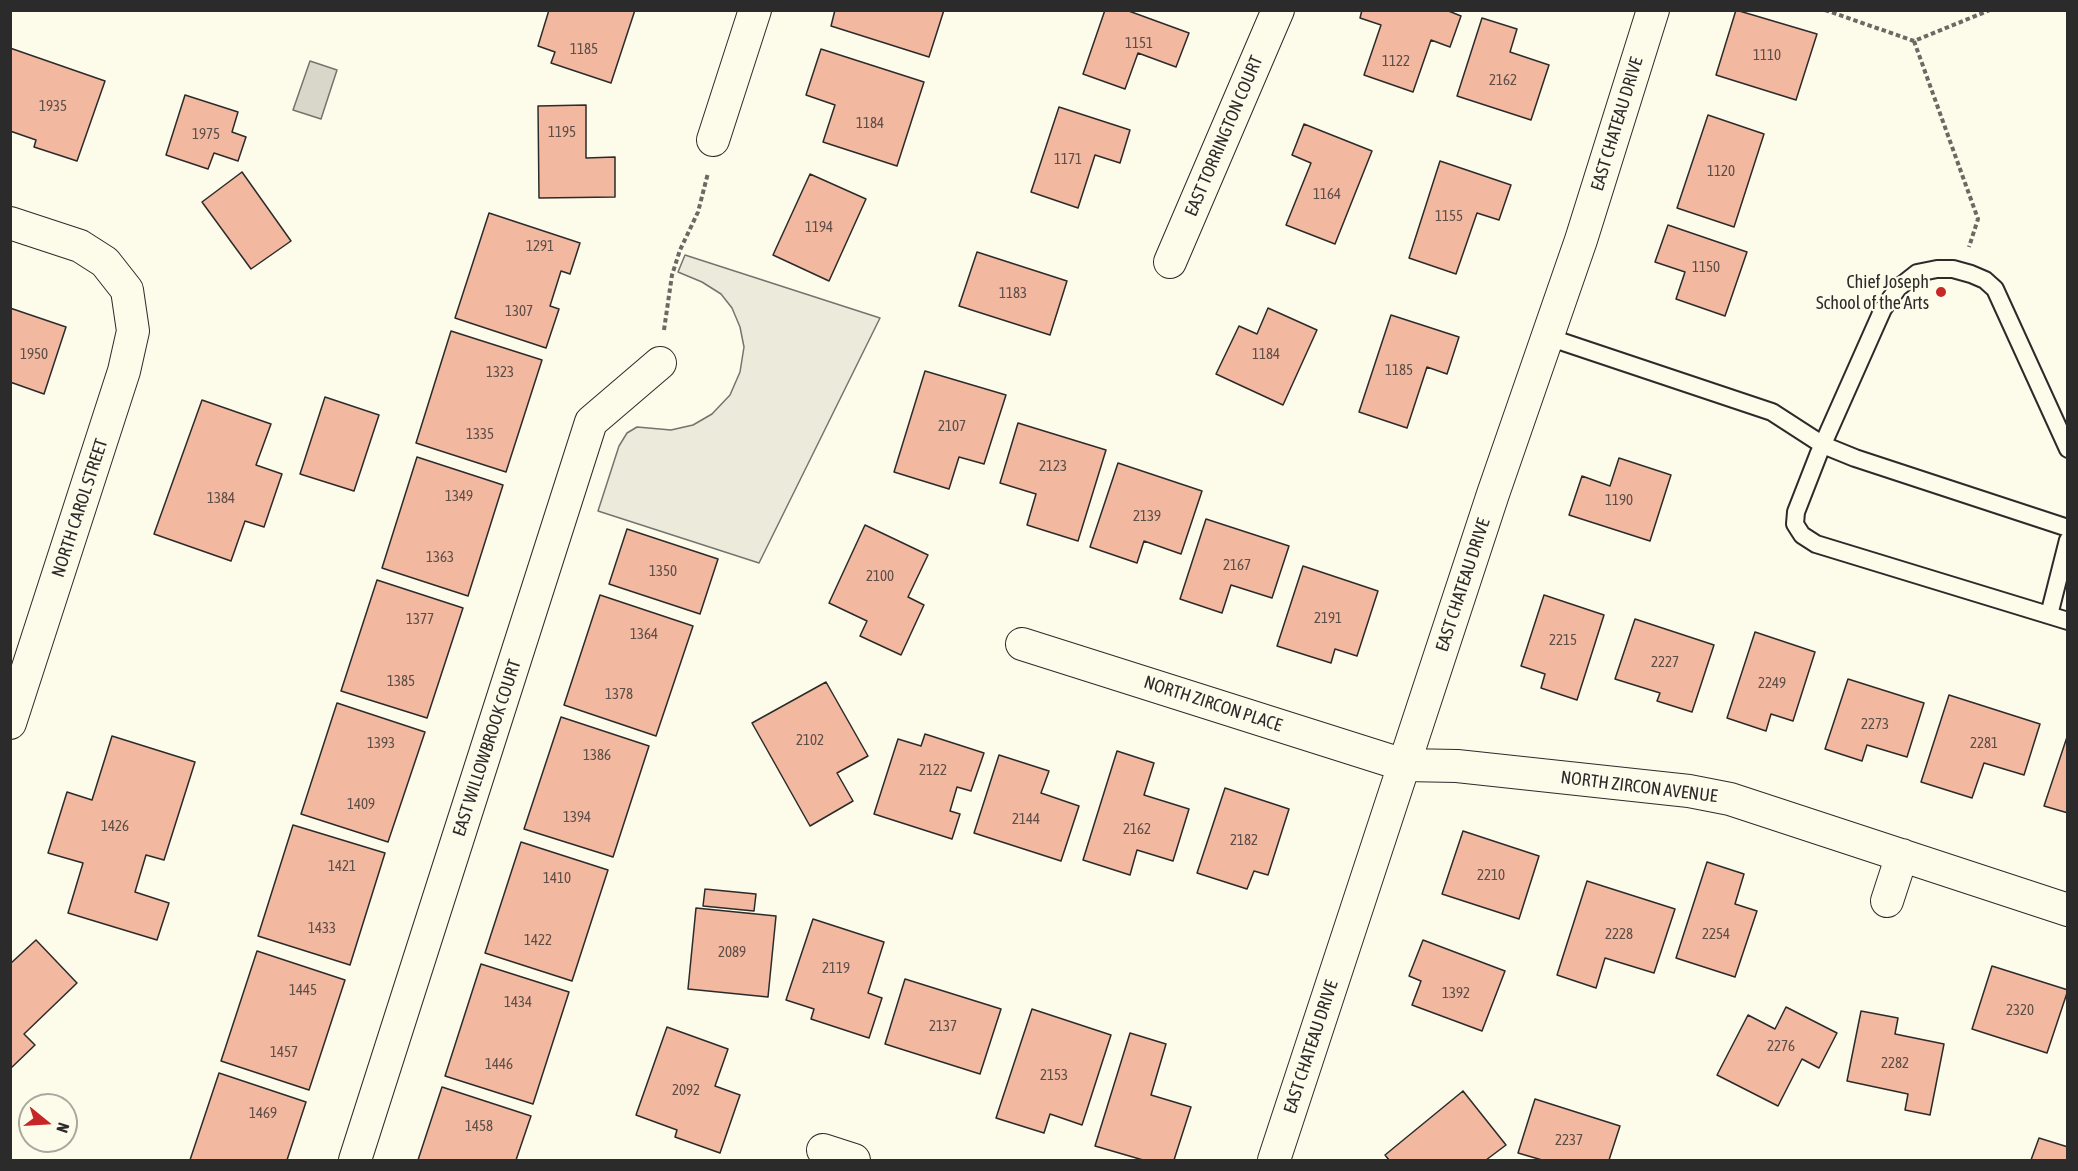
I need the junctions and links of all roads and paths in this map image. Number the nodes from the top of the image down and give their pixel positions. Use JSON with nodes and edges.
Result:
{"nodes":[{"id":1,"x":755,"y":10,"type":"edge"},
{"id":2,"x":1278,"y":10,"type":"edge"},
{"id":3,"x":1653,"y":10,"type":"edge"},
{"id":4,"x":1825,"y":10,"type":"edge"},
{"id":5,"x":1990,"y":10,"type":"edge"},
{"id":6,"x":1914,"y":41,"type":"junction"},
{"id":7,"x":713,"y":140,"type":"joint"},
{"id":8,"x":10,"y":223,"type":"edge"},
{"id":9,"x":1170,"y":262,"type":"dead end"},
{"id":10,"x":1960,"y":272,"type":"junction"},
{"id":11,"x":1548,"y":337,"type":"junction"},
{"id":12,"x":660,"y":363,"type":"joint"},
{"id":13,"x":1823,"y":445,"type":"junction"},
{"id":14,"x":2067,"y":449,"type":"edge"},
{"id":15,"x":2067,"y":528,"type":"edge"},
{"id":16,"x":2067,"y":540,"type":"edge"},
{"id":17,"x":2049,"y":615,"type":"junction"},
{"id":18,"x":2067,"y":621,"type":"edge"},
{"id":19,"x":1022,"y":644,"type":"dead end"},
{"id":20,"x":10,"y":723,"type":"edge"},
{"id":21,"x":1404,"y":765,"type":"junction"},
{"id":22,"x":1902,"y":855,"type":"junction"},
{"id":23,"x":1887,"y":901,"type":"dead end"},
{"id":24,"x":2067,"y":910,"type":"edge"},
{"id":25,"x":823,"y":1150,"type":"dead end"},
{"id":26,"x":355,"y":1161,"type":"edge"},
{"id":27,"x":854,"y":1161,"type":"edge"},
{"id":28,"x":1274,"y":1161,"type":"edge"}],
"edges":[{"from":1,"to":7,"type":"street"},
{"from":2,"to":9,"type":"street","name":"EAST TORRINGTON COURT"},
{"from":3,"to":11,"type":"street","name":"EAST CHATEAU DRIVE"},
{"from":4,"to":6,"type":"path"},
{"from":5,"to":6,"type":"path"},
{"from":6,"to":10,"type":"path"},
{"from":7,"to":12,"type":"path"},
{"from":8,"to":20,"type":"street","name":"NORTH CAROL STREET"},
{"from":10,"to":13,"type":"lane"},
{"from":10,"to":14,"type":"lane"},
{"from":11,"to":13,"type":"lane"},
{"from":11,"to":21,"type":"street","name":"EAST CHATEAU DRIVE"},
{"from":12,"to":26,"type":"street","name":"EAST WILLOWBROOK COURT"},
{"from":13,"to":15,"type":"lane"},
{"from":13,"to":17,"type":"lane"},
{"from":16,"to":17,"type":"lane"},
{"from":17,"to":18,"type":"lane"},
{"from":19,"to":21,"type":"street","name":"NORTH ZIRCON PLACE"},
{"from":21,"to":22,"type":"street","name":"NORTH ZIRCON AVENUE"},
{"from":21,"to":28,"type":"street","name":"EAST CHATEAU DRIVE"},
{"from":22,"to":23,"type":"street"},
{"from":22,"to":24,"type":"street","name":"NORTH ZIRCON AVENUE"},
{"from":25,"to":27,"type":"street"}]}
